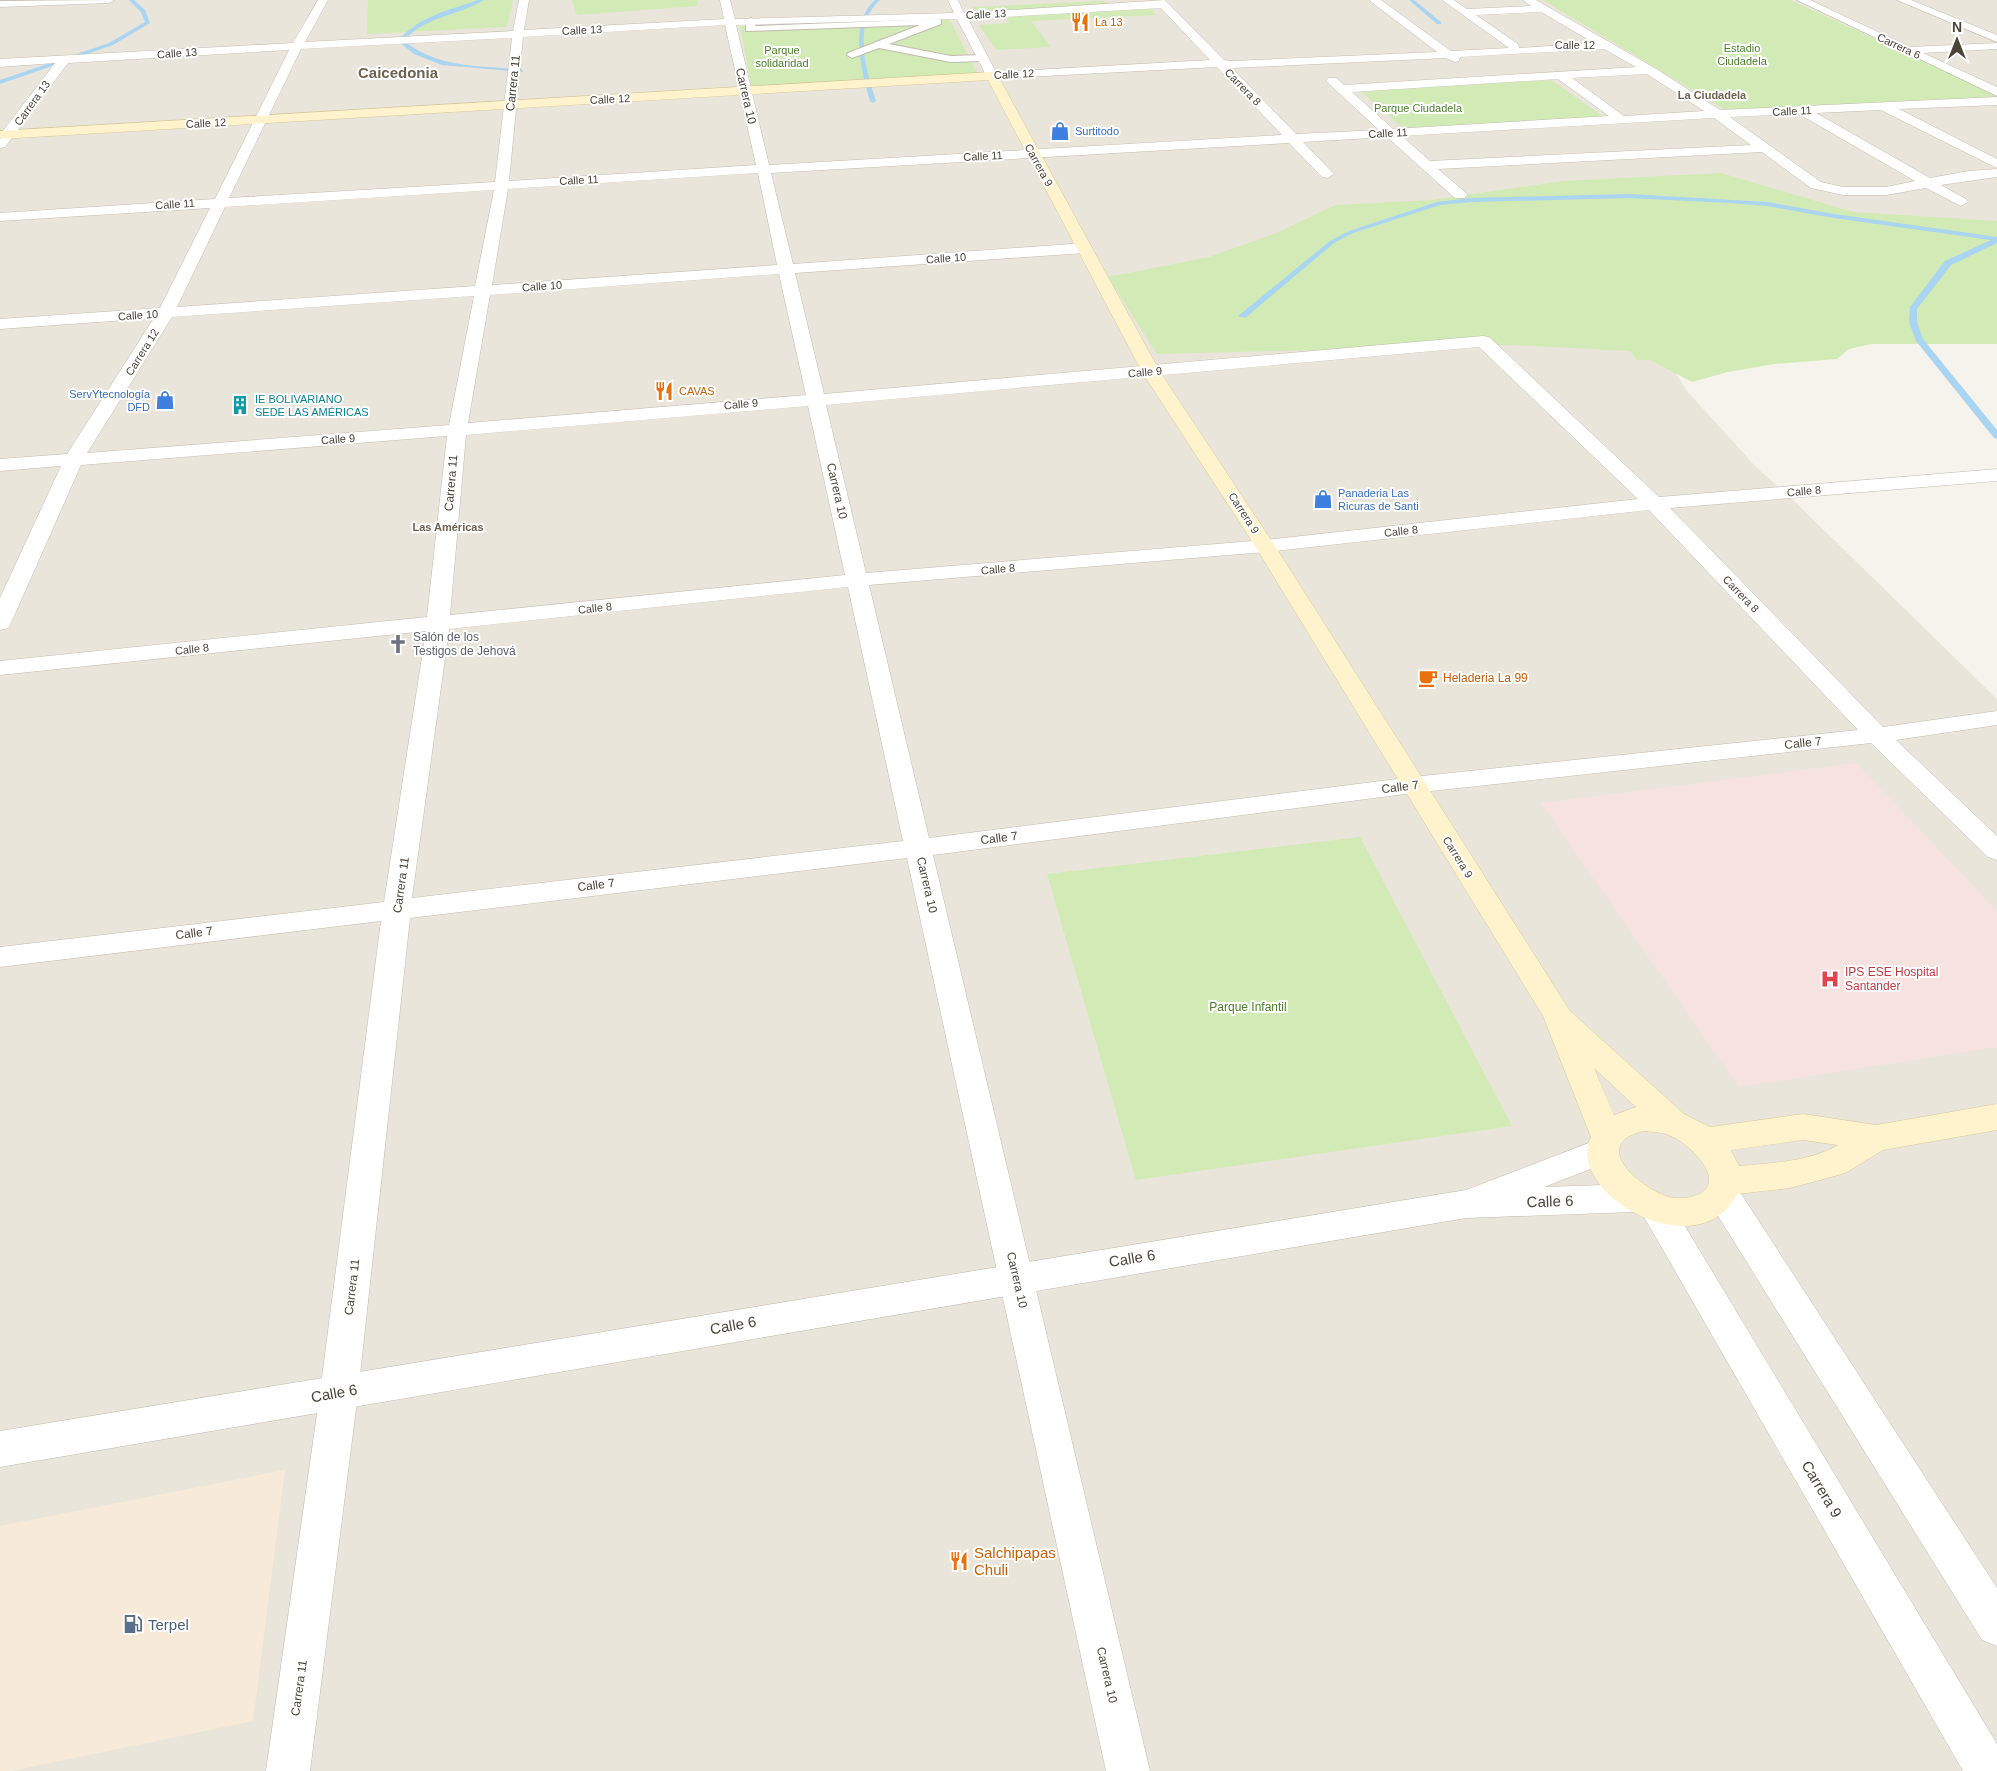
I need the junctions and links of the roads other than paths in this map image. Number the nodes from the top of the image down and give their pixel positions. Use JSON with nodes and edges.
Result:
{"nodes":[{"id":1,"x":109,"y":0,"type":"edge"},
{"id":2,"x":322,"y":0,"type":"edge"},
{"id":3,"x":524,"y":0,"type":"edge"},
{"id":4,"x":953,"y":0,"type":"edge"},
{"id":5,"x":1374,"y":0,"type":"edge"},
{"id":6,"x":1448,"y":0,"type":"edge"},
{"id":7,"x":1528,"y":0,"type":"edge"},
{"id":8,"x":1802,"y":0,"type":"edge"},
{"id":9,"x":1902,"y":0,"type":"edge"},
{"id":10,"x":1161,"y":3,"type":"edge"},
{"id":11,"x":0,"y":4,"type":"edge"},
{"id":12,"x":1543,"y":9,"type":"junction"},
{"id":13,"x":1465,"y":12,"type":"junction"},
{"id":14,"x":735,"y":14,"type":"edge"},
{"id":15,"x":961,"y":16,"type":"junction"},
{"id":16,"x":518,"y":34,"type":"junction"},
{"id":17,"x":1997,"y":39,"type":"edge"},
{"id":18,"x":877,"y":45,"type":"junction"},
{"id":19,"x":1605,"y":45,"type":"junction"},
{"id":20,"x":297,"y":46,"type":"junction"},
{"id":21,"x":1514,"y":46,"type":"junction"},
{"id":22,"x":1997,"y":46,"type":"edge"},
{"id":23,"x":1907,"y":50,"type":"junction"},
{"id":24,"x":1446,"y":52,"type":"junction"},
{"id":25,"x":852,"y":55,"type":"dead end"},
{"id":26,"x":63,"y":61,"type":"junction"},
{"id":27,"x":1310,"y":62,"type":"junction"},
{"id":28,"x":0,"y":63,"type":"edge"},
{"id":29,"x":1220,"y":63,"type":"junction"},
{"id":30,"x":987,"y":67,"type":"junction"},
{"id":31,"x":1649,"y":70,"type":"junction"},
{"id":32,"x":1561,"y":76,"type":"junction"},
{"id":33,"x":1485,"y":80,"type":"junction"},
{"id":34,"x":1340,"y":89,"type":"junction"},
{"id":35,"x":745,"y":90,"type":"junction"},
{"id":36,"x":1997,"y":92,"type":"edge"},
{"id":37,"x":1997,"y":101,"type":"edge"},
{"id":38,"x":1968,"y":102,"type":"junction"},
{"id":39,"x":511,"y":104,"type":"junction"},
{"id":40,"x":1883,"y":106,"type":"junction"},
{"id":41,"x":1801,"y":110,"type":"junction"},
{"id":42,"x":1717,"y":114,"type":"junction"},
{"id":43,"x":1990,"y":114,"type":"dead end"},
{"id":44,"x":261,"y":120,"type":"junction"},
{"id":45,"x":1622,"y":120,"type":"junction"},
{"id":46,"x":1535,"y":125,"type":"junction"},
{"id":47,"x":1390,"y":133,"type":"junction"},
{"id":48,"x":1549,"y":136,"type":"dead end"},
{"id":49,"x":3,"y":138,"type":"edge"},
{"id":50,"x":1293,"y":138,"type":"junction"},
{"id":51,"x":1563,"y":147,"type":"dead end"},
{"id":52,"x":1766,"y":148,"type":"junction"},
{"id":53,"x":1032,"y":153,"type":"junction"},
{"id":54,"x":1577,"y":158,"type":"junction"},
{"id":55,"x":1997,"y":164,"type":"edge"},
{"id":56,"x":1427,"y":165,"type":"junction"},
{"id":57,"x":763,"y":169,"type":"junction"},
{"id":58,"x":1596,"y":172,"type":"dead end"},
{"id":59,"x":1327,"y":174,"type":"dead end"},
{"id":60,"x":1997,"y":174,"type":"edge"},
{"id":61,"x":1929,"y":182,"type":"junction"},
{"id":62,"x":502,"y":185,"type":"junction"},
{"id":63,"x":1460,"y":195,"type":"dead end"},
{"id":64,"x":220,"y":201,"type":"junction"},
{"id":65,"x":1961,"y":202,"type":"dead end"},
{"id":66,"x":0,"y":216,"type":"edge"},
{"id":67,"x":1085,"y":248,"type":"junction"},
{"id":68,"x":786,"y":269,"type":"junction"},
{"id":69,"x":483,"y":290,"type":"junction"},
{"id":70,"x":166,"y":313,"type":"junction"},
{"id":71,"x":0,"y":324,"type":"edge"},
{"id":72,"x":1483,"y":341,"type":"joint"},
{"id":73,"x":1151,"y":372,"type":"junction"},
{"id":74,"x":816,"y":398,"type":"junction"},
{"id":75,"x":456,"y":430,"type":"junction"},
{"id":76,"x":74,"y":458,"type":"junction"},
{"id":77,"x":0,"y":464,"type":"edge"},
{"id":78,"x":1997,"y":475,"type":"edge"},
{"id":79,"x":1654,"y":503,"type":"junction"},
{"id":80,"x":1266,"y":546,"type":"junction"},
{"id":81,"x":857,"y":580,"type":"junction"},
{"id":82,"x":0,"y":623,"type":"edge"},
{"id":83,"x":438,"y":624,"type":"junction"},
{"id":84,"x":0,"y":668,"type":"edge"},
{"id":85,"x":1997,"y":718,"type":"edge"},
{"id":86,"x":1877,"y":735,"type":"junction"},
{"id":87,"x":1413,"y":785,"type":"junction"},
{"id":88,"x":918,"y":848,"type":"junction"},
{"id":89,"x":1997,"y":851,"type":"edge"},
{"id":90,"x":397,"y":909,"type":"junction"},
{"id":91,"x":0,"y":957,"type":"edge"},
{"id":92,"x":1557,"y":1014,"type":"junction"},
{"id":93,"x":1997,"y":1117,"type":"edge"},
{"id":94,"x":1673,"y":1123,"type":"junction"},
{"id":95,"x":1876,"y":1138,"type":"junction"},
{"id":96,"x":1706,"y":1141,"type":"junction"},
{"id":97,"x":1604,"y":1143,"type":"junction"},
{"id":98,"x":1724,"y":1187,"type":"junction"},
{"id":99,"x":1645,"y":1203,"type":"junction"},
{"id":100,"x":1466,"y":1204,"type":"junction"},
{"id":101,"x":1016,"y":1277,"type":"junction"},
{"id":102,"x":339,"y":1393,"type":"junction"},
{"id":103,"x":0,"y":1449,"type":"edge"},
{"id":104,"x":1997,"y":1625,"type":"edge"},
{"id":105,"x":288,"y":1771,"type":"edge"},
{"id":106,"x":1128,"y":1771,"type":"edge"},
{"id":107,"x":1988,"y":1771,"type":"edge"}],
"edges":[{"from":1,"to":11,"type":"street"},
{"from":2,"to":20,"type":"street","name":"Carrera 12"},
{"from":3,"to":16,"type":"street","name":"Carrera 11"},
{"from":4,"to":15,"type":"street","name":"Carrera 9"},
{"from":5,"to":24,"type":"street"},
{"from":6,"to":13,"type":"street"},
{"from":7,"to":12,"type":"street"},
{"from":8,"to":23,"type":"street","name":"Carrera 6"},
{"from":9,"to":17,"type":"street"},
{"from":10,"to":15,"type":"street","name":"Calle 13"},
{"from":10,"to":29,"type":"street","name":"Carrera 8"},
{"from":12,"to":13,"type":"street"},
{"from":12,"to":19,"type":"street"},
{"from":13,"to":21,"type":"street"},
{"from":14,"to":15,"type":"street","name":"Calle 13"},
{"from":14,"to":16,"type":"street","name":"Calle 13"},
{"from":14,"to":18,"type":"street"},
{"from":14,"to":35,"type":"street","name":"Carrera 10"},
{"from":15,"to":30,"type":"street","name":"Carrera 9"},
{"from":16,"to":20,"type":"street","name":"Calle 13"},
{"from":16,"to":39,"type":"street","name":"Carrera 11"},
{"from":18,"to":25,"type":"street"},
{"from":18,"to":30,"type":"street"},
{"from":19,"to":21,"type":"street","name":"Calle 12"},
{"from":19,"to":24,"type":"street","name":"Calle 12"},
{"from":19,"to":31,"type":"street"},
{"from":20,"to":26,"type":"street","name":"Calle 13"},
{"from":20,"to":44,"type":"street","name":"Carrera 12"},
{"from":21,"to":24,"type":"street","name":"Calle 12"},
{"from":22,"to":23,"type":"street"},
{"from":23,"to":36,"type":"street","name":"Carrera 6"},
{"from":24,"to":27,"type":"street","name":"Calle 12"},
{"from":24,"to":29,"type":"street","name":"Calle 12"},
{"from":24,"to":33,"type":"street"},
{"from":26,"to":28,"type":"street","name":"Calle 13"},
{"from":26,"to":49,"type":"street","name":"Carrera 13"},
{"from":27,"to":29,"type":"street","name":"Calle 12"},
{"from":27,"to":34,"type":"street"},
{"from":29,"to":30,"type":"street","name":"Calle 12"},
{"from":29,"to":50,"type":"street","name":"Carrera 8"},
{"from":30,"to":35,"type":"main road","name":"Calle 12"},
{"from":30,"to":53,"type":"main road","name":"Carrera 9"},
{"from":31,"to":32,"type":"street"},
{"from":31,"to":42,"type":"street"},
{"from":32,"to":33,"type":"street"},
{"from":32,"to":45,"type":"street"},
{"from":33,"to":34,"type":"street"},
{"from":34,"to":47,"type":"street"},
{"from":35,"to":39,"type":"main road","name":"Calle 12"},
{"from":35,"to":57,"type":"street","name":"Carrera 10"},
{"from":37,"to":38,"type":"street","name":"Calle 11"},
{"from":38,"to":40,"type":"street","name":"Calle 11"},
{"from":38,"to":43,"type":"street"},
{"from":39,"to":44,"type":"main road","name":"Calle 12"},
{"from":39,"to":62,"type":"street","name":"Carrera 11"},
{"from":40,"to":41,"type":"street","name":"Calle 11"},
{"from":40,"to":55,"type":"street"},
{"from":41,"to":42,"type":"street","name":"Calle 11"},
{"from":41,"to":61,"type":"street"},
{"from":42,"to":45,"type":"street","name":"Calle 11"},
{"from":42,"to":52,"type":"street"},
{"from":44,"to":49,"type":"main road","name":"Calle 12"},
{"from":44,"to":64,"type":"street","name":"Carrera 12"},
{"from":45,"to":46,"type":"street","name":"Calle 11"},
{"from":46,"to":47,"type":"street","name":"Calle 11"},
{"from":46,"to":48,"type":"street"},
{"from":47,"to":50,"type":"street","name":"Calle 11"},
{"from":47,"to":56,"type":"street"},
{"from":50,"to":53,"type":"street","name":"Calle 11"},
{"from":50,"to":59,"type":"street","name":"Carrera 8"},
{"from":51,"to":54,"type":"street"},
{"from":52,"to":54,"type":"street"},
{"from":52,"to":61,"type":"street"},
{"from":53,"to":57,"type":"street","name":"Calle 11"},
{"from":53,"to":67,"type":"main road","name":"Carrera 9"},
{"from":54,"to":56,"type":"street"},
{"from":54,"to":58,"type":"street"},
{"from":56,"to":63,"type":"street"},
{"from":57,"to":62,"type":"street","name":"Calle 11"},
{"from":57,"to":68,"type":"street","name":"Carrera 10"},
{"from":60,"to":61,"type":"street"},
{"from":61,"to":65,"type":"street"},
{"from":62,"to":64,"type":"street","name":"Calle 11"},
{"from":62,"to":69,"type":"street","name":"Carrera 11"},
{"from":64,"to":66,"type":"street","name":"Calle 11"},
{"from":64,"to":70,"type":"street","name":"Carrera 12"},
{"from":67,"to":68,"type":"street","name":"Calle 10"},
{"from":67,"to":73,"type":"main road","name":"Carrera 9"},
{"from":68,"to":69,"type":"street","name":"Calle 10"},
{"from":68,"to":74,"type":"street","name":"Carrera 10"},
{"from":69,"to":70,"type":"street","name":"Calle 10"},
{"from":69,"to":75,"type":"street","name":"Carrera 11"},
{"from":70,"to":71,"type":"street","name":"Calle 10"},
{"from":70,"to":76,"type":"street","name":"Carrera 12"},
{"from":72,"to":73,"type":"street","name":"Calle 9"},
{"from":72,"to":79,"type":"street","name":"Carrera 8"},
{"from":73,"to":74,"type":"street","name":"Calle 9"},
{"from":73,"to":80,"type":"main road","name":"Carrera 9"},
{"from":74,"to":75,"type":"street","name":"Calle 9"},
{"from":74,"to":81,"type":"street","name":"Carrera 10"},
{"from":75,"to":76,"type":"street","name":"Calle 9"},
{"from":75,"to":83,"type":"street","name":"Carrera 11"},
{"from":76,"to":77,"type":"street","name":"Calle 9"},
{"from":76,"to":82,"type":"street","name":"Carrera 12"},
{"from":78,"to":79,"type":"street","name":"Calle 8"},
{"from":79,"to":80,"type":"street","name":"Calle 8"},
{"from":79,"to":86,"type":"street","name":"Carrera 8"},
{"from":80,"to":81,"type":"street","name":"Calle 8"},
{"from":80,"to":87,"type":"main road","name":"Carrera 9"},
{"from":81,"to":83,"type":"street","name":"Calle 8"},
{"from":81,"to":88,"type":"street","name":"Carrera 10"},
{"from":83,"to":84,"type":"street","name":"Calle 8"},
{"from":83,"to":90,"type":"street","name":"Carrera 11"},
{"from":85,"to":86,"type":"street","name":"Calle 7"},
{"from":86,"to":87,"type":"street","name":"Calle 7"},
{"from":86,"to":89,"type":"street","name":"Carrera 8"},
{"from":87,"to":88,"type":"street","name":"Calle 7"},
{"from":87,"to":92,"type":"main road","name":"Carrera 9"},
{"from":88,"to":90,"type":"street","name":"Calle 7"},
{"from":88,"to":101,"type":"street","name":"Carrera 10"},
{"from":90,"to":91,"type":"street","name":"Calle 7"},
{"from":90,"to":102,"type":"street","name":"Carrera 11"},
{"from":92,"to":94,"type":"main road","name":"Carrera 9"},
{"from":92,"to":97,"type":"main road","name":"Carrera 9"},
{"from":93,"to":95,"type":"main road"},
{"from":94,"to":96,"type":"main road"},
{"from":94,"to":97,"type":"main road"},
{"from":95,"to":96,"type":"main road"},
{"from":95,"to":98,"type":"main road"},
{"from":96,"to":98,"type":"main road"},
{"from":97,"to":99,"type":"main road"},
{"from":97,"to":100,"type":"street","name":"Calle 6"},
{"from":98,"to":99,"type":"main road"},
{"from":98,"to":104,"type":"street"},
{"from":99,"to":100,"type":"street","name":"Calle 6"},
{"from":99,"to":107,"type":"street","name":"Carrera 9"},
{"from":100,"to":101,"type":"street","name":"Calle 6"},
{"from":101,"to":102,"type":"street","name":"Calle 6"},
{"from":101,"to":106,"type":"street","name":"Carrera 10"},
{"from":102,"to":103,"type":"street","name":"Calle 6"},
{"from":102,"to":105,"type":"street","name":"Carrera 11"}]}
